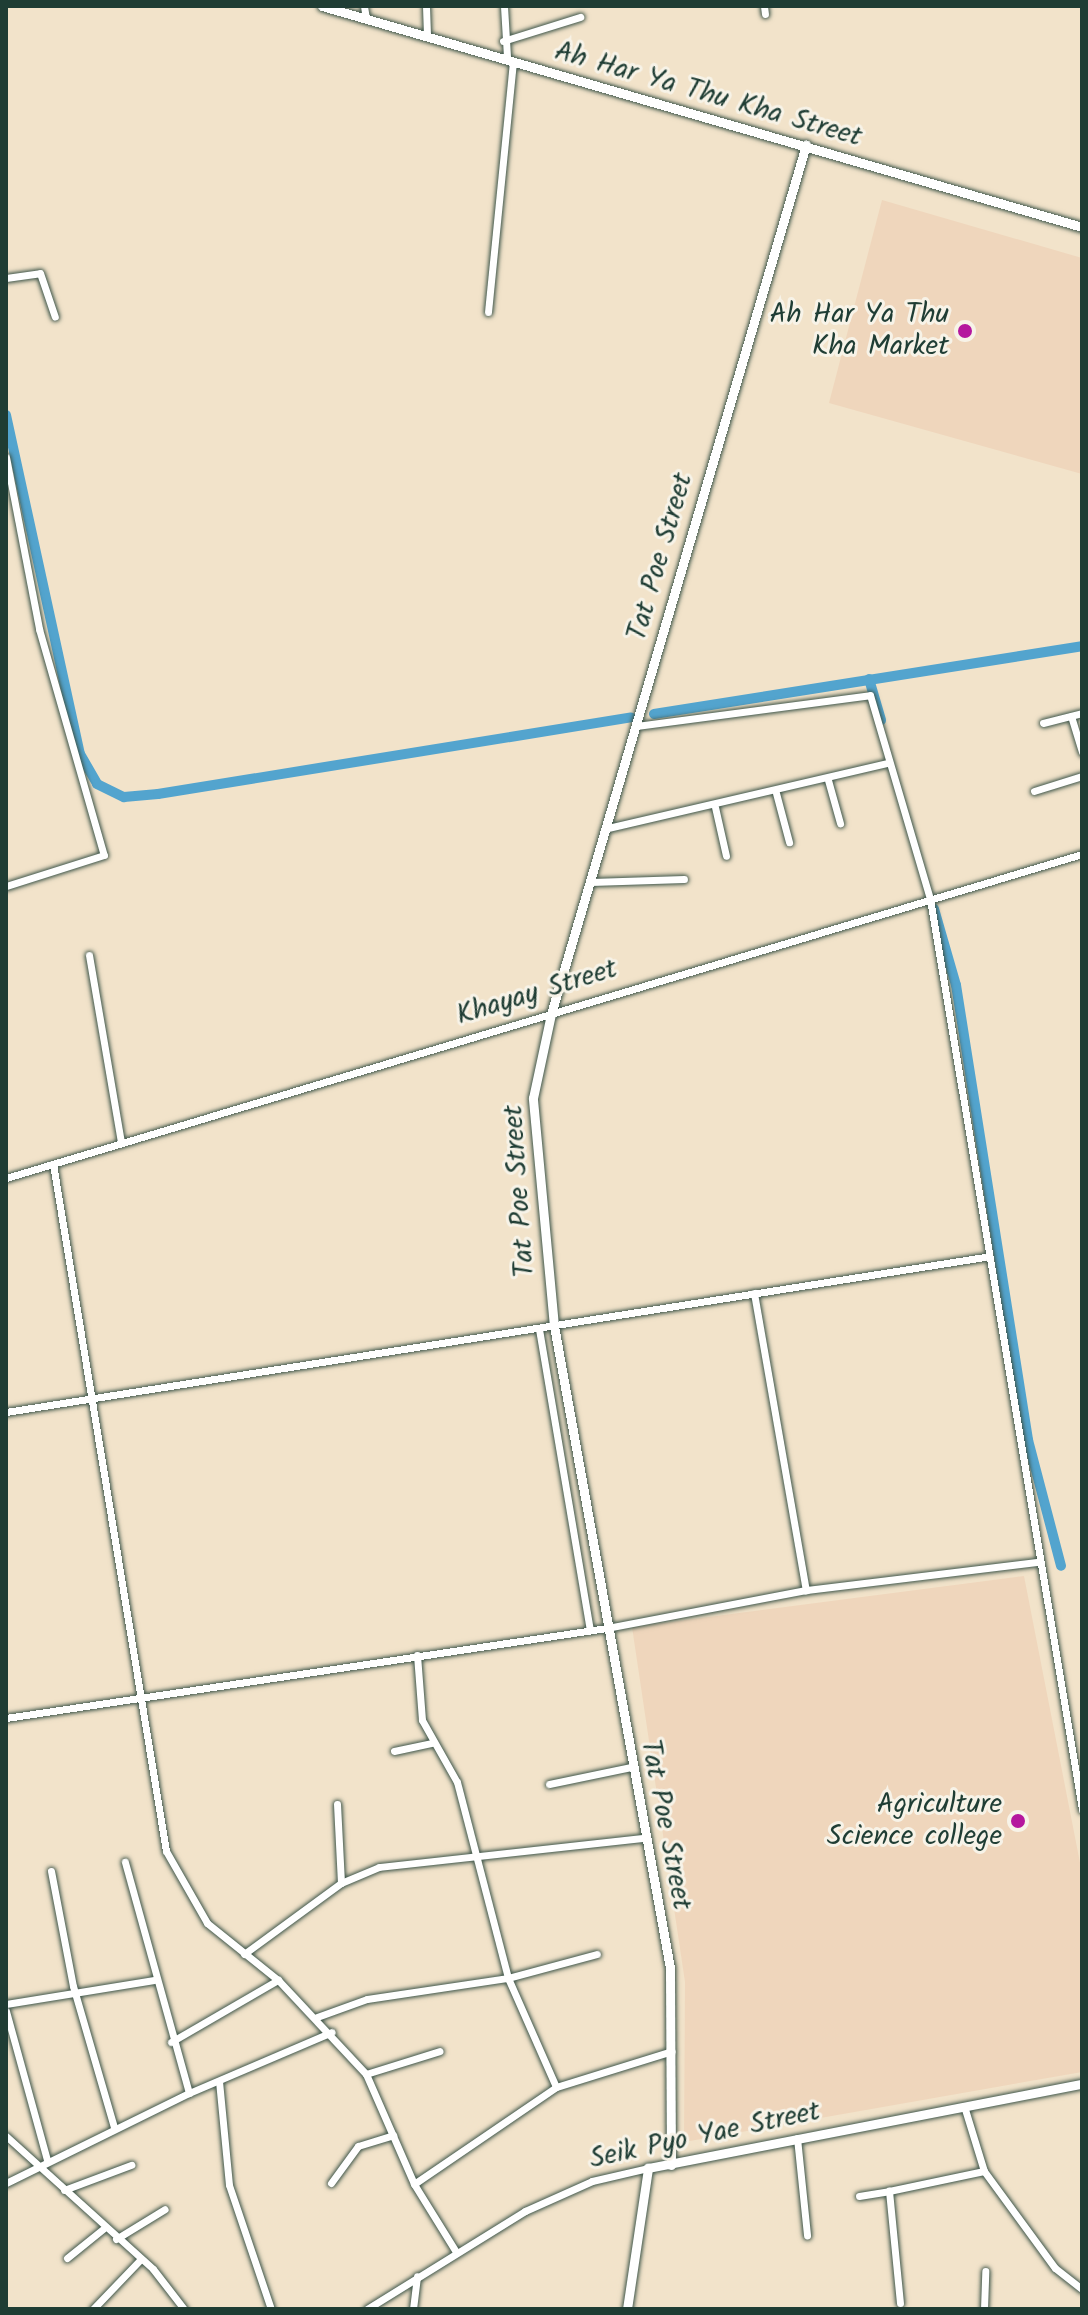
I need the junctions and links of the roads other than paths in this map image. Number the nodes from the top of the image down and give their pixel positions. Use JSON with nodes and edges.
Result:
{"nodes":[{"id":1,"x":322,"y":6,"type":"edge"},
{"id":2,"x":364,"y":6,"type":"edge"},
{"id":3,"x":426,"y":6,"type":"edge"},
{"id":4,"x":504,"y":6,"type":"edge"},
{"id":5,"x":580,"y":17,"type":"dead end"},
{"id":6,"x":366,"y":19,"type":"junction"},
{"id":7,"x":427,"y":35,"type":"junction"},
{"id":8,"x":503,"y":41,"type":"junction"},
{"id":9,"x":510,"y":58,"type":"junction"},
{"id":10,"x":806,"y":145,"type":"junction"},
{"id":11,"x":1082,"y":227,"type":"edge"},
{"id":12,"x":6,"y":278,"type":"edge"},
{"id":13,"x":488,"y":312,"type":"dead end"},
{"id":14,"x":55,"y":317,"type":"dead end"},
{"id":15,"x":6,"y":457,"type":"edge"},
{"id":16,"x":1082,"y":713,"type":"edge"},
{"id":17,"x":1071,"y":716,"type":"junction"},
{"id":18,"x":1043,"y":723,"type":"dead end"},
{"id":19,"x":636,"y":726,"type":"junction"},
{"id":20,"x":1082,"y":752,"type":"edge"},
{"id":21,"x":887,"y":763,"type":"junction"},
{"id":22,"x":1082,"y":776,"type":"edge"},
{"id":23,"x":828,"y":780,"type":"junction"},
{"id":24,"x":1034,"y":791,"type":"dead end"},
{"id":25,"x":776,"y":793,"type":"junction"},
{"id":26,"x":715,"y":807,"type":"junction"},
{"id":27,"x":840,"y":823,"type":"dead end"},
{"id":28,"x":608,"y":828,"type":"junction"},
{"id":29,"x":789,"y":842,"type":"dead end"},
{"id":30,"x":1082,"y":854,"type":"edge"},
{"id":31,"x":726,"y":856,"type":"dead end"},
{"id":32,"x":684,"y":879,"type":"dead end"},
{"id":33,"x":591,"y":882,"type":"junction"},
{"id":34,"x":6,"y":886,"type":"edge"},
{"id":35,"x":930,"y":899,"type":"junction"},
{"id":36,"x":89,"y":955,"type":"dead end"},
{"id":37,"x":551,"y":1014,"type":"junction"},
{"id":38,"x":121,"y":1142,"type":"junction"},
{"id":39,"x":53,"y":1164,"type":"junction"},
{"id":40,"x":6,"y":1178,"type":"edge"},
{"id":41,"x":985,"y":1257,"type":"junction"},
{"id":42,"x":754,"y":1293,"type":"junction"},
{"id":43,"x":554,"y":1326,"type":"junction"},
{"id":44,"x":539,"y":1329,"type":"junction"},
{"id":45,"x":91,"y":1399,"type":"junction"},
{"id":46,"x":6,"y":1412,"type":"edge"},
{"id":47,"x":1037,"y":1562,"type":"junction"},
{"id":48,"x":806,"y":1590,"type":"junction"},
{"id":49,"x":607,"y":1628,"type":"junction"},
{"id":50,"x":590,"y":1630,"type":"junction"},
{"id":51,"x":417,"y":1655,"type":"junction"},
{"id":52,"x":140,"y":1698,"type":"junction"},
{"id":53,"x":6,"y":1718,"type":"edge"},
{"id":54,"x":432,"y":1743,"type":"junction"},
{"id":55,"x":394,"y":1751,"type":"dead end"},
{"id":56,"x":631,"y":1767,"type":"junction"},
{"id":57,"x":549,"y":1784,"type":"dead end"},
{"id":58,"x":337,"y":1804,"type":"dead end"},
{"id":59,"x":1082,"y":1809,"type":"edge"},
{"id":60,"x":643,"y":1838,"type":"junction"},
{"id":61,"x":476,"y":1855,"type":"junction"},
{"id":62,"x":125,"y":1862,"type":"dead end"},
{"id":63,"x":51,"y":1871,"type":"dead end"},
{"id":64,"x":341,"y":1883,"type":"junction"},
{"id":65,"x":244,"y":1954,"type":"junction"},
{"id":66,"x":597,"y":1954,"type":"dead end"},
{"id":67,"x":508,"y":1978,"type":"junction"},
{"id":68,"x":154,"y":1980,"type":"junction"},
{"id":69,"x":278,"y":1980,"type":"junction"},
{"id":70,"x":77,"y":1991,"type":"junction"},
{"id":71,"x":6,"y":2004,"type":"edge"},
{"id":72,"x":6,"y":2011,"type":"edge"},
{"id":73,"x":317,"y":2017,"type":"junction"},
{"id":74,"x":332,"y":2032,"type":"junction"},
{"id":75,"x":171,"y":2042,"type":"junction"},
{"id":76,"x":440,"y":2051,"type":"dead end"},
{"id":77,"x":672,"y":2051,"type":"junction"},
{"id":78,"x":366,"y":2074,"type":"junction"},
{"id":79,"x":219,"y":2081,"type":"junction"},
{"id":80,"x":1082,"y":2084,"type":"edge"},
{"id":81,"x":556,"y":2087,"type":"junction"},
{"id":82,"x":189,"y":2093,"type":"junction"},
{"id":83,"x":964,"y":2106,"type":"junction"},
{"id":84,"x":114,"y":2127,"type":"junction"},
{"id":85,"x":393,"y":2135,"type":"junction"},
{"id":86,"x":6,"y":2136,"type":"edge"},
{"id":87,"x":797,"y":2138,"type":"junction"},
{"id":88,"x":47,"y":2160,"type":"junction"},
{"id":89,"x":131,"y":2165,"type":"dead end"},
{"id":90,"x":671,"y":2165,"type":"junction"},
{"id":91,"x":37,"y":2168,"type":"junction"},
{"id":92,"x":648,"y":2168,"type":"junction"},
{"id":93,"x":984,"y":2171,"type":"junction"},
{"id":94,"x":6,"y":2183,"type":"edge"},
{"id":95,"x":331,"y":2183,"type":"dead end"},
{"id":96,"x":414,"y":2184,"type":"junction"},
{"id":97,"x":64,"y":2190,"type":"junction"},
{"id":98,"x":889,"y":2191,"type":"junction"},
{"id":99,"x":859,"y":2196,"type":"dead end"},
{"id":100,"x":165,"y":2209,"type":"dead end"},
{"id":101,"x":103,"y":2229,"type":"junction"},
{"id":102,"x":807,"y":2235,"type":"dead end"},
{"id":103,"x":116,"y":2239,"type":"junction"},
{"id":104,"x":455,"y":2250,"type":"junction"},
{"id":105,"x":67,"y":2258,"type":"dead end"},
{"id":106,"x":141,"y":2259,"type":"junction"},
{"id":107,"x":985,"y":2271,"type":"dead end"},
{"id":108,"x":417,"y":2276,"type":"junction"},
{"id":109,"x":1082,"y":2289,"type":"edge"},
{"id":110,"x":900,"y":2303,"type":"dead end"},
{"id":111,"x":93,"y":2309,"type":"edge"},
{"id":112,"x":184,"y":2309,"type":"edge"},
{"id":113,"x":271,"y":2309,"type":"edge"},
{"id":114,"x":367,"y":2309,"type":"edge"},
{"id":115,"x":413,"y":2309,"type":"edge"},
{"id":116,"x":627,"y":2309,"type":"edge"},
{"id":117,"x":984,"y":2309,"type":"edge"}],
"edges":[{"from":1,"to":6,"type":"street","name":"Ah Har Ya Thu Kha Street"},
{"from":2,"to":6,"type":"street"},
{"from":3,"to":7,"type":"street"},
{"from":4,"to":8,"type":"street"},
{"from":5,"to":8,"type":"street"},
{"from":6,"to":7,"type":"street","name":"Ah Har Ya Thu Kha Street"},
{"from":7,"to":9,"type":"street","name":"Ah Har Ya Thu Kha Street"},
{"from":8,"to":9,"type":"street"},
{"from":9,"to":10,"type":"street","name":"Ah Har Ya Thu Kha Street"},
{"from":9,"to":13,"type":"street"},
{"from":10,"to":11,"type":"street","name":"Ah Har Ya Thu Kha Street"},
{"from":10,"to":19,"type":"street","name":"Tat Poe Street"},
{"from":12,"to":14,"type":"street"},
{"from":15,"to":34,"type":"street"},
{"from":16,"to":17,"type":"street"},
{"from":17,"to":18,"type":"street"},
{"from":17,"to":20,"type":"street"},
{"from":19,"to":21,"type":"street"},
{"from":19,"to":28,"type":"street","name":"Tat Poe Street"},
{"from":21,"to":23,"type":"street"},
{"from":21,"to":35,"type":"street"},
{"from":22,"to":24,"type":"street"},
{"from":23,"to":25,"type":"street"},
{"from":23,"to":27,"type":"street"},
{"from":25,"to":26,"type":"street"},
{"from":25,"to":29,"type":"street"},
{"from":26,"to":28,"type":"street"},
{"from":26,"to":31,"type":"street"},
{"from":28,"to":33,"type":"street","name":"Tat Poe Street"},
{"from":30,"to":35,"type":"street","name":"Khayay Street"},
{"from":32,"to":33,"type":"street"},
{"from":33,"to":37,"type":"street","name":"Tat Poe Street"},
{"from":35,"to":37,"type":"street","name":"Khayay Street"},
{"from":35,"to":41,"type":"street"},
{"from":36,"to":38,"type":"street"},
{"from":37,"to":38,"type":"street","name":"Khayay Street"},
{"from":37,"to":43,"type":"street","name":"Tat Poe Street"},
{"from":38,"to":39,"type":"street","name":"Khayay Street"},
{"from":39,"to":40,"type":"street","name":"Khayay Street"},
{"from":39,"to":45,"type":"street"},
{"from":41,"to":42,"type":"street"},
{"from":41,"to":47,"type":"street"},
{"from":42,"to":43,"type":"street"},
{"from":42,"to":48,"type":"street"},
{"from":43,"to":44,"type":"street"},
{"from":43,"to":49,"type":"street","name":"Tat Poe Street"},
{"from":44,"to":45,"type":"street"},
{"from":44,"to":50,"type":"street"},
{"from":45,"to":46,"type":"street"},
{"from":45,"to":52,"type":"street"},
{"from":47,"to":48,"type":"street"},
{"from":47,"to":59,"type":"street"},
{"from":48,"to":49,"type":"street"},
{"from":49,"to":50,"type":"street"},
{"from":49,"to":56,"type":"street","name":"Tat Poe Street"},
{"from":50,"to":51,"type":"street"},
{"from":51,"to":52,"type":"street"},
{"from":51,"to":54,"type":"street"},
{"from":52,"to":53,"type":"street"},
{"from":52,"to":65,"type":"street"},
{"from":54,"to":55,"type":"street"},
{"from":54,"to":61,"type":"street"},
{"from":56,"to":57,"type":"street"},
{"from":56,"to":60,"type":"street","name":"Tat Poe Street"},
{"from":58,"to":64,"type":"street"},
{"from":60,"to":61,"type":"street"},
{"from":60,"to":77,"type":"street","name":"Tat Poe Street"},
{"from":61,"to":64,"type":"street"},
{"from":61,"to":67,"type":"street"},
{"from":62,"to":68,"type":"street"},
{"from":63,"to":70,"type":"street"},
{"from":64,"to":65,"type":"street"},
{"from":65,"to":69,"type":"street"},
{"from":66,"to":67,"type":"street"},
{"from":67,"to":73,"type":"street"},
{"from":67,"to":81,"type":"street"},
{"from":68,"to":70,"type":"street"},
{"from":68,"to":75,"type":"street"},
{"from":69,"to":73,"type":"street"},
{"from":69,"to":75,"type":"street"},
{"from":70,"to":71,"type":"street"},
{"from":70,"to":84,"type":"street"},
{"from":72,"to":88,"type":"street"},
{"from":73,"to":74,"type":"street"},
{"from":74,"to":78,"type":"street"},
{"from":74,"to":79,"type":"street"},
{"from":75,"to":82,"type":"street"},
{"from":76,"to":78,"type":"street"},
{"from":77,"to":81,"type":"street"},
{"from":77,"to":90,"type":"street","name":"Tat Poe Street"},
{"from":78,"to":85,"type":"street"},
{"from":79,"to":82,"type":"street"},
{"from":79,"to":113,"type":"street"},
{"from":80,"to":83,"type":"street","name":"Seik Pyo Yae Street"},
{"from":81,"to":96,"type":"street"},
{"from":82,"to":84,"type":"street"},
{"from":83,"to":87,"type":"street","name":"Seik Pyo Yae Street"},
{"from":83,"to":93,"type":"street"},
{"from":84,"to":88,"type":"street"},
{"from":85,"to":95,"type":"street"},
{"from":85,"to":96,"type":"street"},
{"from":86,"to":91,"type":"street"},
{"from":87,"to":90,"type":"street","name":"Seik Pyo Yae Street"},
{"from":87,"to":102,"type":"street"},
{"from":88,"to":91,"type":"street"},
{"from":89,"to":97,"type":"street"},
{"from":90,"to":92,"type":"street","name":"Seik Pyo Yae Street"},
{"from":91,"to":94,"type":"street"},
{"from":91,"to":97,"type":"street"},
{"from":92,"to":104,"type":"street","name":"Seik Pyo Yae Street"},
{"from":92,"to":116,"type":"street"},
{"from":93,"to":98,"type":"street"},
{"from":93,"to":109,"type":"street"},
{"from":96,"to":104,"type":"street"},
{"from":97,"to":101,"type":"street"},
{"from":98,"to":99,"type":"street"},
{"from":98,"to":110,"type":"street"},
{"from":100,"to":103,"type":"street"},
{"from":101,"to":103,"type":"street"},
{"from":101,"to":105,"type":"street"},
{"from":103,"to":106,"type":"street"},
{"from":104,"to":108,"type":"street","name":"Seik Pyo Yae Street"},
{"from":106,"to":111,"type":"street"},
{"from":106,"to":112,"type":"street"},
{"from":107,"to":117,"type":"street"},
{"from":108,"to":114,"type":"street","name":"Seik Pyo Yae Street"},
{"from":108,"to":115,"type":"street"}]}
